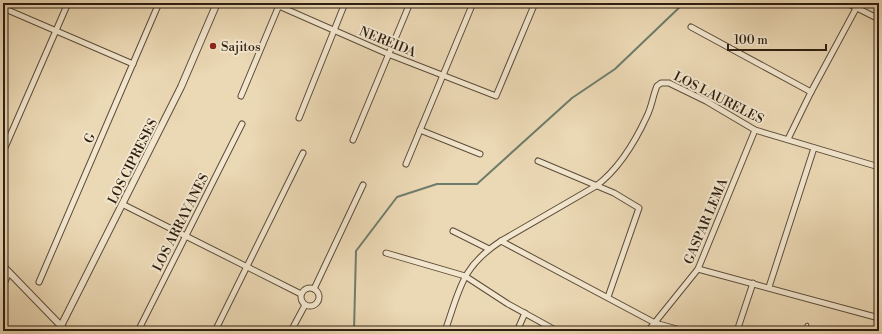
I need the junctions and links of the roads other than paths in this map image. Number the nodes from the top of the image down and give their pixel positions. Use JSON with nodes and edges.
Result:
{"nodes":[{"id":1,"x":68,"y":3,"type":"edge"},
{"id":2,"x":159,"y":3,"type":"edge"},
{"id":3,"x":217,"y":3,"type":"edge"},
{"id":4,"x":272,"y":3,"type":"edge"},
{"id":5,"x":345,"y":3,"type":"edge"},
{"id":6,"x":410,"y":3,"type":"edge"},
{"id":7,"x":473,"y":3,"type":"edge"},
{"id":8,"x":535,"y":3,"type":"edge"},
{"id":9,"x":847,"y":3,"type":"edge"},
{"id":10,"x":279,"y":4,"type":"edge"},
{"id":11,"x":858,"y":6,"type":"edge"},
{"id":12,"x":3,"y":8,"type":"edge"},
{"id":13,"x":879,"y":19,"type":"edge"},
{"id":14,"x":691,"y":27,"type":"dead end"},
{"id":15,"x":56,"y":30,"type":"junction"},
{"id":16,"x":334,"y":31,"type":"junction"},
{"id":17,"x":388,"y":54,"type":"junction"},
{"id":18,"x":133,"y":64,"type":"junction"},
{"id":19,"x":443,"y":75,"type":"junction"},
{"id":20,"x":811,"y":92,"type":"junction"},
{"id":21,"x":241,"y":96,"type":"dead end"},
{"id":22,"x":299,"y":118,"type":"dead end"},
{"id":23,"x":242,"y":124,"type":"dead end"},
{"id":24,"x":420,"y":130,"type":"junction"},
{"id":25,"x":755,"y":130,"type":"junction"},
{"id":26,"x":788,"y":139,"type":"junction"},
{"id":27,"x":352,"y":140,"type":"dead end"},
{"id":28,"x":814,"y":148,"type":"junction"},
{"id":29,"x":3,"y":152,"type":"edge"},
{"id":30,"x":303,"y":153,"type":"dead end"},
{"id":31,"x":480,"y":154,"type":"dead end"},
{"id":32,"x":538,"y":161,"type":"dead end"},
{"id":33,"x":406,"y":164,"type":"dead end"},
{"id":34,"x":879,"y":167,"type":"edge"},
{"id":35,"x":363,"y":185,"type":"dead end"},
{"id":36,"x":596,"y":186,"type":"junction"},
{"id":37,"x":122,"y":204,"type":"junction"},
{"id":38,"x":454,"y":231,"type":"dead end"},
{"id":39,"x":186,"y":235,"type":"junction"},
{"id":40,"x":501,"y":241,"type":"junction"},
{"id":41,"x":489,"y":249,"type":"junction"},
{"id":42,"x":386,"y":253,"type":"dead end"},
{"id":43,"x":3,"y":266,"type":"edge"},
{"id":44,"x":247,"y":266,"type":"junction"},
{"id":45,"x":698,"y":270,"type":"junction"},
{"id":46,"x":9,"y":272,"type":"junction"},
{"id":47,"x":465,"y":276,"type":"junction"},
{"id":48,"x":39,"y":282,"type":"dead end"},
{"id":49,"x":753,"y":283,"type":"junction"},
{"id":50,"x":3,"y":286,"type":"edge"},
{"id":51,"x":769,"y":287,"type":"junction"},
{"id":52,"x":314,"y":289,"type":"junction"},
{"id":53,"x":301,"y":294,"type":"junction"},
{"id":54,"x":608,"y":297,"type":"junction"},
{"id":55,"x":304,"y":305,"type":"junction"},
{"id":56,"x":525,"y":314,"type":"junction"},
{"id":57,"x":879,"y":318,"type":"edge"},
{"id":58,"x":656,"y":323,"type":"junction"},
{"id":59,"x":807,"y":325,"type":"dead end"},
{"id":60,"x":61,"y":326,"type":"junction"},
{"id":61,"x":66,"y":331,"type":"edge"},
{"id":62,"x":138,"y":331,"type":"edge"},
{"id":63,"x":215,"y":331,"type":"edge"},
{"id":64,"x":291,"y":331,"type":"edge"},
{"id":65,"x":445,"y":331,"type":"edge"},
{"id":66,"x":517,"y":331,"type":"edge"},
{"id":67,"x":557,"y":331,"type":"edge"},
{"id":68,"x":648,"y":331,"type":"edge"},
{"id":69,"x":684,"y":331,"type":"edge"},
{"id":70,"x":737,"y":331,"type":"edge"},
{"id":71,"x":805,"y":331,"type":"edge"}],
"edges":[{"from":1,"to":15,"type":"street"},
{"from":2,"to":18,"type":"street","name":"G"},
{"from":3,"to":37,"type":"street","name":"LOS CIPRESES"},
{"from":4,"to":10,"type":"street","name":"NEREIDA"},
{"from":5,"to":16,"type":"street"},
{"from":6,"to":17,"type":"street"},
{"from":7,"to":19,"type":"street"},
{"from":8,"to":19,"type":"street","name":"NEREIDA"},
{"from":9,"to":11,"type":"street"},
{"from":10,"to":16,"type":"street","name":"NEREIDA"},
{"from":10,"to":21,"type":"street"},
{"from":11,"to":13,"type":"street"},
{"from":11,"to":20,"type":"street"},
{"from":12,"to":15,"type":"street"},
{"from":14,"to":20,"type":"street"},
{"from":15,"to":18,"type":"street"},
{"from":15,"to":29,"type":"street"},
{"from":16,"to":17,"type":"street","name":"NEREIDA"},
{"from":16,"to":22,"type":"street"},
{"from":17,"to":19,"type":"street","name":"NEREIDA"},
{"from":17,"to":27,"type":"street"},
{"from":18,"to":48,"type":"street","name":"G"},
{"from":19,"to":24,"type":"street"},
{"from":20,"to":26,"type":"street"},
{"from":23,"to":39,"type":"street","name":"LOS ARRAYANES"},
{"from":24,"to":31,"type":"street"},
{"from":24,"to":33,"type":"street"},
{"from":25,"to":26,"type":"street","name":"LOS LAURELES"},
{"from":25,"to":36,"type":"street","name":"LOS LAURELES"},
{"from":25,"to":45,"type":"street","name":"GASPAR LEMA"},
{"from":26,"to":28,"type":"street","name":"LOS LAURELES"},
{"from":28,"to":34,"type":"street","name":"LOS LAURELES"},
{"from":28,"to":51,"type":"street"},
{"from":30,"to":44,"type":"street"},
{"from":32,"to":36,"type":"street"},
{"from":35,"to":52,"type":"street"},
{"from":36,"to":40,"type":"street","name":"LOS LAURELES"},
{"from":36,"to":54,"type":"street"},
{"from":37,"to":39,"type":"street"},
{"from":37,"to":60,"type":"street","name":"LOS CIPRESES"},
{"from":38,"to":41,"type":"street"},
{"from":39,"to":44,"type":"street"},
{"from":39,"to":62,"type":"street","name":"LOS ARRAYANES"},
{"from":40,"to":41,"type":"street","name":"LOS LAURELES"},
{"from":40,"to":54,"type":"street"},
{"from":41,"to":47,"type":"street","name":"LOS LAURELES"},
{"from":42,"to":47,"type":"street"},
{"from":43,"to":46,"type":"street"},
{"from":44,"to":53,"type":"street"},
{"from":44,"to":63,"type":"street"},
{"from":45,"to":49,"type":"street"},
{"from":45,"to":58,"type":"street","name":"GASPAR LEMA"},
{"from":46,"to":50,"type":"street"},
{"from":46,"to":60,"type":"street"},
{"from":47,"to":56,"type":"street"},
{"from":47,"to":65,"type":"street","name":"LOS LAURELES"},
{"from":49,"to":51,"type":"street"},
{"from":49,"to":70,"type":"street"},
{"from":51,"to":57,"type":"street"},
{"from":52,"to":53,"type":"street"},
{"from":52,"to":55,"type":"street"},
{"from":53,"to":55,"type":"street"},
{"from":54,"to":58,"type":"street"},
{"from":55,"to":64,"type":"street"},
{"from":56,"to":66,"type":"street"},
{"from":56,"to":67,"type":"street"},
{"from":58,"to":68,"type":"street","name":"GASPAR LEMA"},
{"from":58,"to":69,"type":"street"},
{"from":59,"to":71,"type":"lane"},
{"from":60,"to":61,"type":"street"}]}
